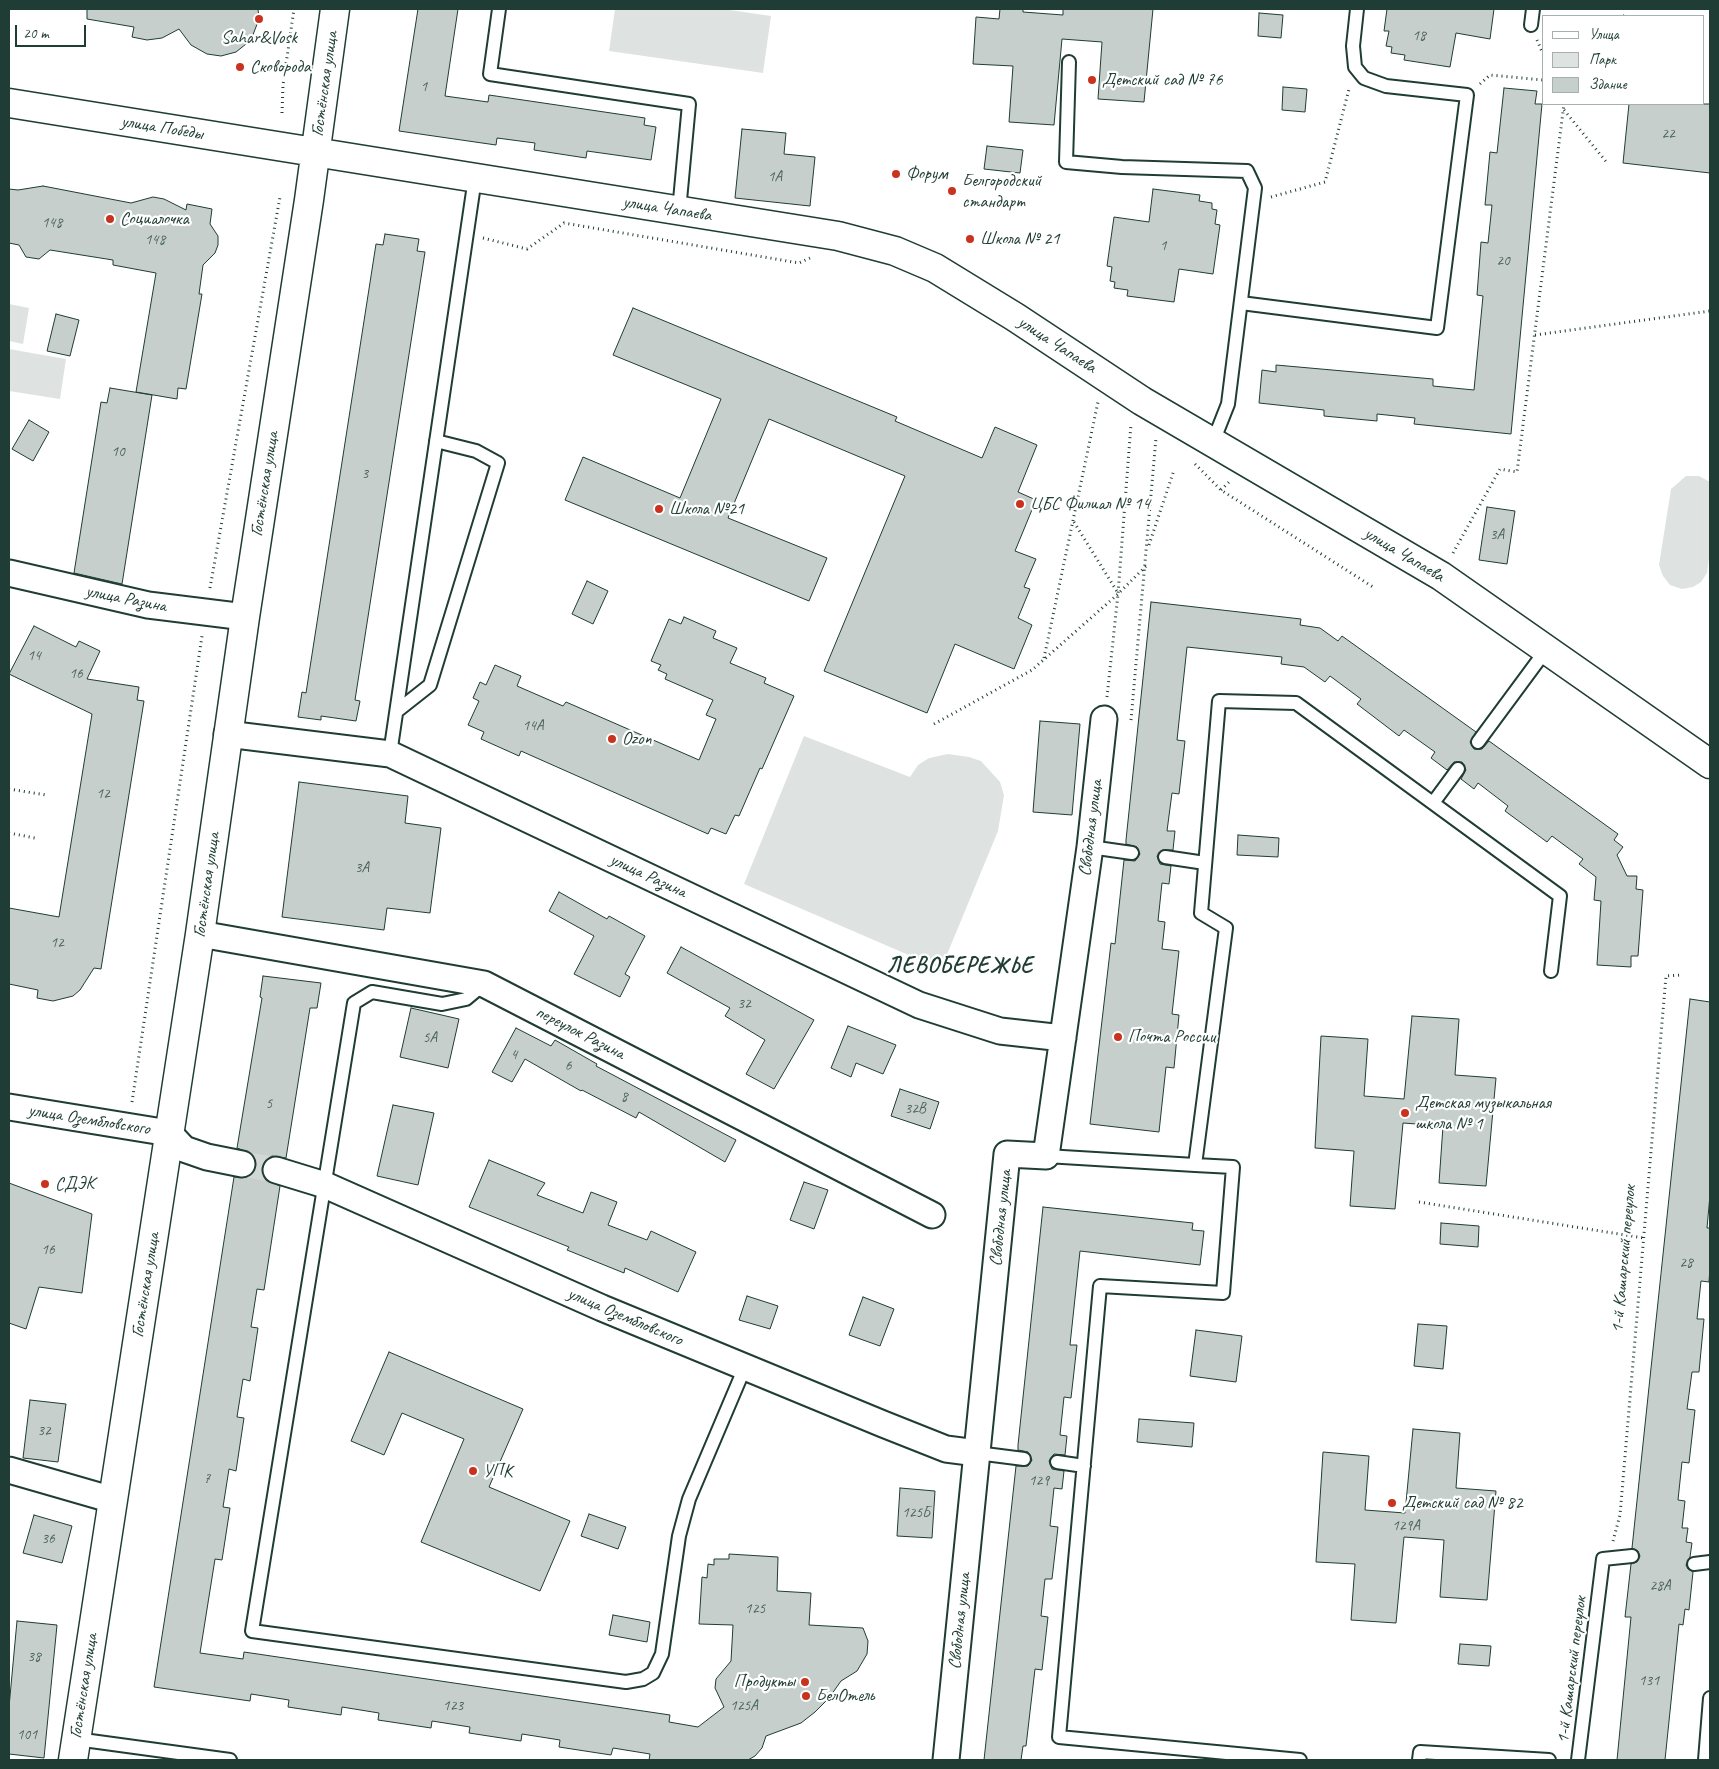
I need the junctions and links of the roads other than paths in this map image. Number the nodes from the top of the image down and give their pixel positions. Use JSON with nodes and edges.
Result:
{"nodes":[{"id":1,"x":335,"y":9,"type":"edge"},
{"id":2,"x":499,"y":9,"type":"edge"},
{"id":3,"x":1357,"y":9,"type":"edge"},
{"id":4,"x":1533,"y":9,"type":"edge"},
{"id":5,"x":1532,"y":25,"type":"dead end"},
{"id":6,"x":1069,"y":62,"type":"dead end"},
{"id":7,"x":9,"y":103,"type":"edge"},
{"id":8,"x":315,"y":153,"type":"junction"},
{"id":9,"x":475,"y":178,"type":"junction"},
{"id":10,"x":679,"y":211,"type":"junction"},
{"id":11,"x":1241,"y":303,"type":"junction"},
{"id":12,"x":436,"y":440,"type":"junction"},
{"id":13,"x":1213,"y":442,"type":"junction"},
{"id":14,"x":9,"y":574,"type":"edge"},
{"id":15,"x":245,"y":617,"type":"junction"},
{"id":16,"x":1546,"y":650,"type":"junction"},
{"id":17,"x":397,"y":711,"type":"junction"},
{"id":18,"x":1104,"y":718,"type":"road end"},
{"id":19,"x":228,"y":734,"type":"junction"},
{"id":20,"x":1478,"y":742,"type":"dead end"},
{"id":21,"x":390,"y":754,"type":"junction"},
{"id":22,"x":1710,"y":764,"type":"edge"},
{"id":23,"x":1458,"y":769,"type":"dead end"},
{"id":24,"x":1433,"y":803,"type":"junction"},
{"id":25,"x":1090,"y":846,"type":"junction"},
{"id":26,"x":1132,"y":853,"type":"dead end"},
{"id":27,"x":1165,"y":857,"type":"dead end"},
{"id":28,"x":1205,"y":863,"type":"junction"},
{"id":29,"x":200,"y":934,"type":"junction"},
{"id":30,"x":1551,"y":971,"type":"dead end"},
{"id":31,"x":484,"y":984,"type":"junction"},
{"id":32,"x":1063,"y":1038,"type":"junction"},
{"id":33,"x":9,"y":1107,"type":"edge"},
{"id":34,"x":169,"y":1133,"type":"junction"},
{"id":35,"x":1046,"y":1156,"type":"junction"},
{"id":36,"x":242,"y":1164,"type":"tunnel mouth"},
{"id":37,"x":1195,"y":1165,"type":"junction"},
{"id":38,"x":276,"y":1170,"type":"tunnel mouth"},
{"id":39,"x":324,"y":1185,"type":"junction"},
{"id":40,"x":932,"y":1215,"type":"dead end"},
{"id":41,"x":744,"y":1367,"type":"junction"},
{"id":42,"x":977,"y":1454,"type":"junction"},
{"id":43,"x":1024,"y":1459,"type":"dead end"},
{"id":44,"x":1057,"y":1462,"type":"dead end"},
{"id":45,"x":1084,"y":1466,"type":"junction"},
{"id":46,"x":9,"y":1470,"type":"edge"},
{"id":47,"x":113,"y":1500,"type":"junction"},
{"id":48,"x":1632,"y":1556,"type":"dead end"},
{"id":49,"x":1710,"y":1562,"type":"edge"},
{"id":50,"x":1694,"y":1564,"type":"dead end"},
{"id":51,"x":1710,"y":1698,"type":"edge"},
{"id":52,"x":75,"y":1750,"type":"edge"},
{"id":53,"x":1240,"y":1757,"type":"edge"},
{"id":54,"x":230,"y":1760,"type":"edge"},
{"id":55,"x":946,"y":1760,"type":"edge"},
{"id":56,"x":1300,"y":1760,"type":"edge"},
{"id":57,"x":1419,"y":1760,"type":"edge"},
{"id":58,"x":1549,"y":1760,"type":"edge"},
{"id":59,"x":1578,"y":1760,"type":"edge"},
{"id":60,"x":1705,"y":1760,"type":"edge"}],
"edges":[{"from":1,"to":8,"type":"street","name":"Гостёнская улица"},
{"from":2,"to":10,"type":"lane"},
{"from":3,"to":11,"type":"lane"},
{"from":4,"to":5,"type":"lane"},
{"from":6,"to":11,"type":"lane"},
{"from":7,"to":8,"type":"street","name":"улица Победы"},
{"from":8,"to":9,"type":"street","name":"улица Чапаева"},
{"from":8,"to":15,"type":"street","name":"Гостёнская улица"},
{"from":9,"to":10,"type":"street","name":"улица Чапаева"},
{"from":9,"to":12,"type":"lane"},
{"from":10,"to":13,"type":"street","name":"улица Чапаева"},
{"from":11,"to":13,"type":"lane"},
{"from":12,"to":17,"type":"lane"},
{"from":12,"to":17,"type":"lane"},
{"from":13,"to":16,"type":"street","name":"улица Чапаева"},
{"from":14,"to":15,"type":"street","name":"улица Разина"},
{"from":15,"to":19,"type":"street","name":"Гостёнская улица"},
{"from":16,"to":20,"type":"lane"},
{"from":16,"to":22,"type":"street","name":"улица Чапаева"},
{"from":17,"to":21,"type":"lane"},
{"from":18,"to":25,"type":"street","name":"Свободная улица"},
{"from":19,"to":21,"type":"street","name":"улица Разина"},
{"from":19,"to":29,"type":"street","name":"Гостёнская улица"},
{"from":21,"to":32,"type":"street","name":"улица Разина"},
{"from":23,"to":24,"type":"lane"},
{"from":24,"to":28,"type":"lane"},
{"from":24,"to":30,"type":"lane"},
{"from":25,"to":26,"type":"lane"},
{"from":25,"to":32,"type":"street","name":"Свободная улица"},
{"from":27,"to":28,"type":"lane"},
{"from":28,"to":37,"type":"lane"},
{"from":29,"to":31,"type":"street","name":"переулок Разина"},
{"from":29,"to":34,"type":"street","name":"Гостёнская улица"},
{"from":31,"to":39,"type":"lane"},
{"from":31,"to":40,"type":"street","name":"переулок Разина"},
{"from":32,"to":35,"type":"street","name":"Свободная улица"},
{"from":33,"to":34,"type":"street","name":"улица Озембловского"},
{"from":34,"to":36,"type":"street"},
{"from":34,"to":47,"type":"street","name":"Гостёнская улица"},
{"from":35,"to":37,"type":"lane"},
{"from":35,"to":42,"type":"street","name":"Свободная улица"},
{"from":37,"to":45,"type":"lane"},
{"from":38,"to":39,"type":"street","name":"улица Озембловского"},
{"from":39,"to":41,"type":"street","name":"улица Озембловского"},
{"from":39,"to":41,"type":"lane"},
{"from":41,"to":42,"type":"street","name":"улица Озембловского"},
{"from":42,"to":43,"type":"lane"},
{"from":42,"to":55,"type":"street","name":"Свободная улица"},
{"from":44,"to":45,"type":"lane"},
{"from":45,"to":53,"type":"lane"},
{"from":46,"to":47,"type":"street"},
{"from":47,"to":52,"type":"street","name":"Гостёнская улица"},
{"from":48,"to":59,"type":"lane","name":"1-й Кашарский переулок"},
{"from":49,"to":50,"type":"lane"},
{"from":51,"to":60,"type":"lane"},
{"from":52,"to":54,"type":"lane"},
{"from":53,"to":56,"type":"lane"},
{"from":57,"to":58,"type":"lane"}]}
